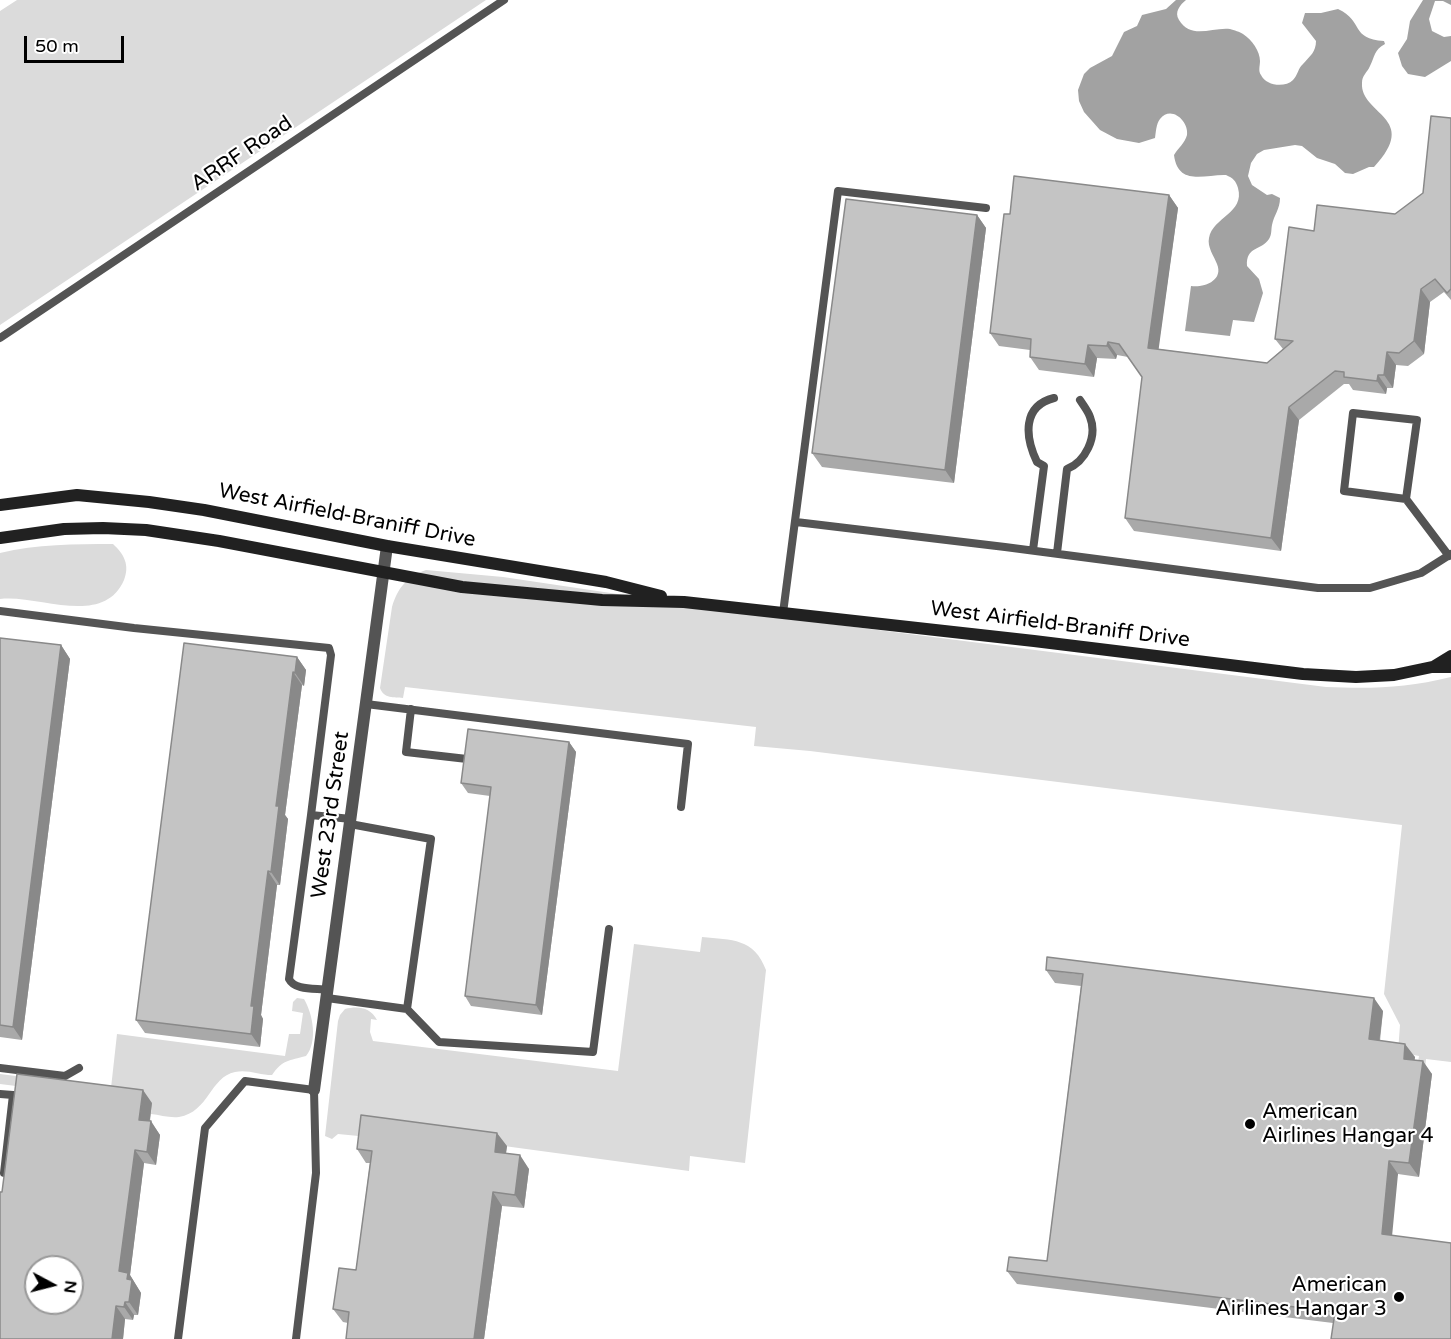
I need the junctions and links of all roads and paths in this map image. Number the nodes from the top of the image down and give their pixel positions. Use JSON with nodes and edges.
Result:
{"nodes":[{"id":1,"x":504,"y":0,"type":"edge"},
{"id":2,"x":986,"y":208,"type":"dead end"},
{"id":3,"x":0,"y":338,"type":"edge"},
{"id":4,"x":1054,"y":398,"type":"dead end"},
{"id":5,"x":1080,"y":400,"type":"dead end"},
{"id":6,"x":1406,"y":499,"type":"junction"},
{"id":7,"x":0,"y":505,"type":"edge"},
{"id":8,"x":796,"y":522,"type":"junction"},
{"id":9,"x":0,"y":538,"type":"edge"},
{"id":10,"x":387,"y":546,"type":"junction"},
{"id":11,"x":1033,"y":550,"type":"junction"},
{"id":12,"x":1057,"y":553,"type":"junction"},
{"id":13,"x":1450,"y":555,"type":"edge"},
{"id":14,"x":384,"y":573,"type":"junction"},
{"id":15,"x":684,"y":602,"type":"junction"},
{"id":16,"x":0,"y":611,"type":"edge"},
{"id":17,"x":783,"y":613,"type":"junction"},
{"id":18,"x":1451,"y":656,"type":"edge"},
{"id":19,"x":1432,"y":667,"type":"junction"},
{"id":20,"x":1451,"y":667,"type":"edge"},
{"id":21,"x":366,"y":704,"type":"junction"},
{"id":22,"x":411,"y":710,"type":"junction"},
{"id":23,"x":467,"y":759,"type":"edge"},
{"id":24,"x":681,"y":807,"type":"dead end"},
{"id":25,"x":311,"y":815,"type":"junction"},
{"id":26,"x":350,"y":822,"type":"junction"},
{"id":27,"x":609,"y":929,"type":"dead end"},
{"id":28,"x":327,"y":994,"type":"junction"},
{"id":29,"x":407,"y":1009,"type":"junction"},
{"id":30,"x":0,"y":1068,"type":"edge"},
{"id":31,"x":79,"y":1068,"type":"dead end"},
{"id":32,"x":314,"y":1090,"type":"junction"},
{"id":33,"x":0,"y":1094,"type":"edge"},
{"id":34,"x":3,"y":1183,"type":"edge"},
{"id":35,"x":178,"y":1339,"type":"edge"},
{"id":36,"x":296,"y":1339,"type":"edge"}],
"edges":[{"from":1,"to":3,"type":"lane","name":"ARRF Road"},
{"from":2,"to":8,"type":"lane"},
{"from":4,"to":11,"type":"lane"},
{"from":5,"to":12,"type":"lane"},
{"from":6,"to":6,"type":"lane"},
{"from":6,"to":13,"type":"lane"},
{"from":7,"to":10,"type":"street","name":"West Airfield-Braniff Drive"},
{"from":8,"to":11,"type":"lane"},
{"from":8,"to":17,"type":"lane"},
{"from":9,"to":14,"type":"street","name":"West Airfield-Braniff Drive"},
{"from":10,"to":14,"type":"street","name":"West 23rd Street"},
{"from":10,"to":15,"type":"street","name":"West Airfield-Braniff Drive"},
{"from":11,"to":12,"type":"lane"},
{"from":12,"to":13,"type":"lane"},
{"from":14,"to":15,"type":"street","name":"West Airfield-Braniff Drive"},
{"from":14,"to":21,"type":"street","name":"West 23rd Street"},
{"from":15,"to":17,"type":"street","name":"West Airfield-Braniff Drive"},
{"from":16,"to":25,"type":"lane"},
{"from":17,"to":19,"type":"street","name":"West Airfield-Braniff Drive"},
{"from":18,"to":19,"type":"street"},
{"from":19,"to":20,"type":"street"},
{"from":21,"to":22,"type":"lane"},
{"from":21,"to":26,"type":"street","name":"West 23rd Street"},
{"from":22,"to":23,"type":"lane"},
{"from":22,"to":24,"type":"lane"},
{"from":25,"to":26,"type":"lane"},
{"from":25,"to":28,"type":"lane"},
{"from":26,"to":28,"type":"street","name":"West 23rd Street"},
{"from":26,"to":29,"type":"lane"},
{"from":27,"to":29,"type":"lane"},
{"from":28,"to":29,"type":"lane"},
{"from":28,"to":32,"type":"street","name":"West 23rd Street"},
{"from":30,"to":31,"type":"lane"},
{"from":32,"to":35,"type":"lane"},
{"from":32,"to":36,"type":"lane"},
{"from":33,"to":34,"type":"lane"}]}
